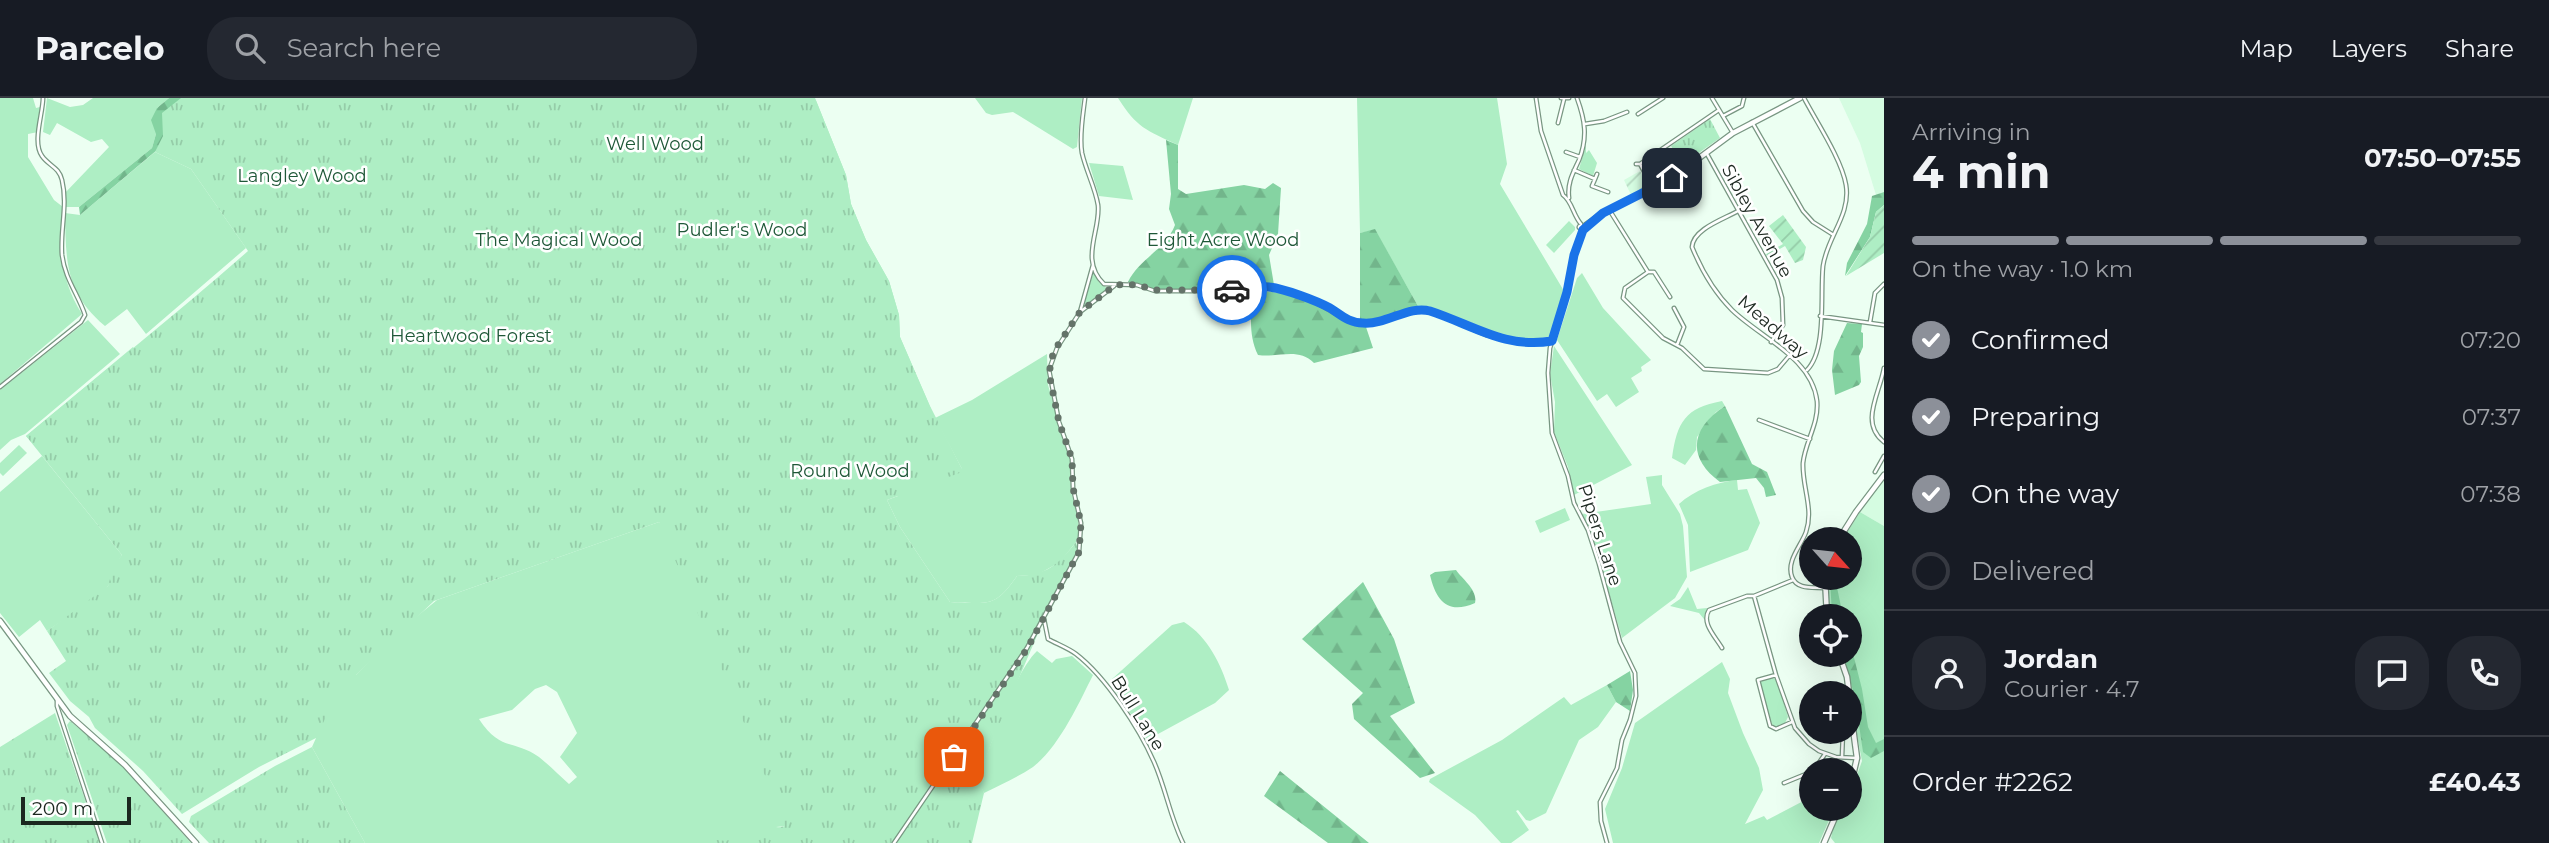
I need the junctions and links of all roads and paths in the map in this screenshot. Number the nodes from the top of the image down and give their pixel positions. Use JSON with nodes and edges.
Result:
{"nodes":[{"id":1,"x":43,"y":98,"type":"edge"},
{"id":2,"x":1085,"y":98,"type":"edge"},
{"id":3,"x":1536,"y":98,"type":"edge"},
{"id":4,"x":1569,"y":98,"type":"edge"},
{"id":5,"x":1577,"y":98,"type":"edge"},
{"id":6,"x":1663,"y":98,"type":"edge"},
{"id":7,"x":1712,"y":98,"type":"edge"},
{"id":8,"x":1744,"y":98,"type":"edge"},
{"id":9,"x":1802,"y":98,"type":"edge"},
{"id":10,"x":1562,"y":99,"type":"edge"},
{"id":11,"x":1790,"y":100,"type":"edge"},
{"id":12,"x":1719,"y":110,"type":"junction"},
{"id":13,"x":1627,"y":112,"type":"dead end"},
{"id":14,"x":1638,"y":114,"type":"dead end"},
{"id":15,"x":1723,"y":117,"type":"junction"},
{"id":16,"x":1752,"y":122,"type":"junction"},
{"id":17,"x":1558,"y":123,"type":"dead end"},
{"id":18,"x":1585,"y":124,"type":"junction"},
{"id":19,"x":1733,"y":133,"type":"junction"},
{"id":20,"x":1705,"y":151,"type":"junction"},
{"id":21,"x":1566,"y":152,"type":"dead end"},
{"id":22,"x":1580,"y":157,"type":"junction"},
{"id":23,"x":1574,"y":170,"type":"junction"},
{"id":24,"x":1597,"y":174,"type":"dead end"},
{"id":25,"x":1595,"y":179,"type":"junction"},
{"id":26,"x":1653,"y":188,"type":"junction"},
{"id":27,"x":1608,"y":192,"type":"dead end"},
{"id":28,"x":1569,"y":198,"type":"junction"},
{"id":29,"x":1609,"y":210,"type":"junction"},
{"id":30,"x":1738,"y":211,"type":"junction"},
{"id":31,"x":1584,"y":226,"type":"junction"},
{"id":32,"x":1834,"y":235,"type":"junction"},
{"id":33,"x":1094,"y":265,"type":"junction"},
{"id":34,"x":1648,"y":272,"type":"junction"},
{"id":35,"x":1884,"y":284,"type":"edge"},
{"id":36,"x":1114,"y":286,"type":"junction"},
{"id":37,"x":1670,"y":296,"type":"dead end"},
{"id":38,"x":1674,"y":308,"type":"dead end"},
{"id":39,"x":1080,"y":312,"type":"junction"},
{"id":40,"x":1821,"y":316,"type":"junction"},
{"id":41,"x":1870,"y":322,"type":"junction"},
{"id":42,"x":1884,"y":325,"type":"edge"},
{"id":43,"x":1552,"y":341,"type":"junction"},
{"id":44,"x":1771,"y":342,"type":"junction"},
{"id":45,"x":1677,"y":345,"type":"junction"},
{"id":46,"x":1789,"y":356,"type":"junction"},
{"id":47,"x":1884,"y":368,"type":"edge"},
{"id":48,"x":1806,"y":371,"type":"junction"},
{"id":49,"x":0,"y":387,"type":"edge"},
{"id":50,"x":1759,"y":420,"type":"dead end"},
{"id":51,"x":1810,"y":439,"type":"junction"},
{"id":52,"x":1884,"y":442,"type":"edge"},
{"id":53,"x":1884,"y":456,"type":"edge"},
{"id":54,"x":1875,"y":472,"type":"dead end"},
{"id":55,"x":1884,"y":475,"type":"edge"},
{"id":56,"x":1847,"y":527,"type":"edge"},
{"id":57,"x":1793,"y":580,"type":"junction"},
{"id":58,"x":1799,"y":585,"type":"edge"},
{"id":59,"x":1754,"y":596,"type":"junction"},
{"id":60,"x":1044,"y":619,"type":"junction"},
{"id":61,"x":0,"y":621,"type":"edge"},
{"id":62,"x":1722,"y":648,"type":"dead end"},
{"id":63,"x":1776,"y":674,"type":"junction"},
{"id":64,"x":58,"y":699,"type":"junction"},
{"id":65,"x":1792,"y":722,"type":"junction"},
{"id":66,"x":1843,"y":744,"type":"edge"},
{"id":67,"x":1855,"y":744,"type":"edge"},
{"id":68,"x":1825,"y":754,"type":"junction"},
{"id":69,"x":1842,"y":757,"type":"junction"},
{"id":70,"x":1822,"y":758,"type":"edge"},
{"id":71,"x":1857,"y":758,"type":"joint"},
{"id":72,"x":1799,"y":777,"type":"edge"},
{"id":73,"x":1784,"y":783,"type":"dead end"},
{"id":74,"x":1834,"y":821,"type":"edge"},
{"id":75,"x":103,"y":843,"type":"edge"},
{"id":76,"x":196,"y":843,"type":"edge"},
{"id":77,"x":894,"y":843,"type":"edge"},
{"id":78,"x":1183,"y":843,"type":"edge"},
{"id":79,"x":1607,"y":843,"type":"edge"},
{"id":80,"x":1825,"y":843,"type":"edge"}],
"edges":[{"from":1,"to":49,"type":"street"},
{"from":2,"to":33,"type":"street"},
{"from":3,"to":28,"type":"street"},
{"from":4,"to":10,"type":"street"},
{"from":5,"to":18,"type":"street"},
{"from":6,"to":14,"type":"street"},
{"from":7,"to":12,"type":"street"},
{"from":8,"to":15,"type":"street"},
{"from":9,"to":11,"type":"street"},
{"from":9,"to":32,"type":"street"},
{"from":10,"to":17,"type":"street"},
{"from":11,"to":16,"type":"street"},
{"from":12,"to":15,"type":"street"},
{"from":12,"to":26,"type":"street"},
{"from":13,"to":18,"type":"street"},
{"from":15,"to":19,"type":"street"},
{"from":16,"to":19,"type":"street"},
{"from":16,"to":32,"type":"street"},
{"from":18,"to":22,"type":"street"},
{"from":19,"to":20,"type":"street"},
{"from":20,"to":26,"type":"street"},
{"from":20,"to":30,"type":"street","name":"Sibley Avenue"},
{"from":21,"to":22,"type":"street"},
{"from":22,"to":23,"type":"street"},
{"from":23,"to":25,"type":"street"},
{"from":23,"to":28,"type":"street"},
{"from":24,"to":25,"type":"street"},
{"from":25,"to":27,"type":"street"},
{"from":26,"to":29,"type":"street"},
{"from":28,"to":31,"type":"street"},
{"from":29,"to":31,"type":"street"},
{"from":29,"to":34,"type":"street"},
{"from":30,"to":44,"type":"street","name":"Sibley Avenue"},
{"from":30,"to":44,"type":"street","name":"Meadway"},
{"from":31,"to":43,"type":"street","name":"Pipers Lane"},
{"from":32,"to":40,"type":"street"},
{"from":33,"to":36,"type":"street"},
{"from":33,"to":39,"type":"street"},
{"from":34,"to":37,"type":"street"},
{"from":34,"to":45,"type":"street"},
{"from":35,"to":41,"type":"street"},
{"from":36,"to":39,"type":"street"},
{"from":36,"to":43,"type":"street"},
{"from":38,"to":45,"type":"street"},
{"from":39,"to":60,"type":"street"},
{"from":40,"to":41,"type":"street"},
{"from":40,"to":48,"type":"street"},
{"from":41,"to":42,"type":"street"},
{"from":43,"to":79,"type":"street","name":"Pipers Lane"},
{"from":44,"to":46,"type":"street","name":"Meadway"},
{"from":45,"to":46,"type":"street"},
{"from":46,"to":48,"type":"street","name":"Meadway"},
{"from":47,"to":52,"type":"street"},
{"from":48,"to":51,"type":"street","name":"Meadway"},
{"from":50,"to":51,"type":"street"},
{"from":51,"to":57,"type":"street","name":"Meadway"},
{"from":53,"to":54,"type":"street"},
{"from":55,"to":56,"type":"street"},
{"from":57,"to":58,"type":"street"},
{"from":57,"to":59,"type":"street"},
{"from":59,"to":62,"type":"street"},
{"from":59,"to":63,"type":"street"},
{"from":60,"to":77,"type":"street"},
{"from":60,"to":78,"type":"street","name":"Bull Lane"},
{"from":61,"to":64,"type":"street"},
{"from":63,"to":65,"type":"street"},
{"from":63,"to":65,"type":"street"},
{"from":64,"to":75,"type":"street"},
{"from":64,"to":76,"type":"street"},
{"from":65,"to":68,"type":"street"},
{"from":66,"to":69,"type":"street"},
{"from":67,"to":71,"type":"street"},
{"from":68,"to":69,"type":"street"},
{"from":68,"to":70,"type":"street"},
{"from":69,"to":71,"type":"street"},
{"from":72,"to":73,"type":"street"},
{"from":74,"to":80,"type":"street"}]}
